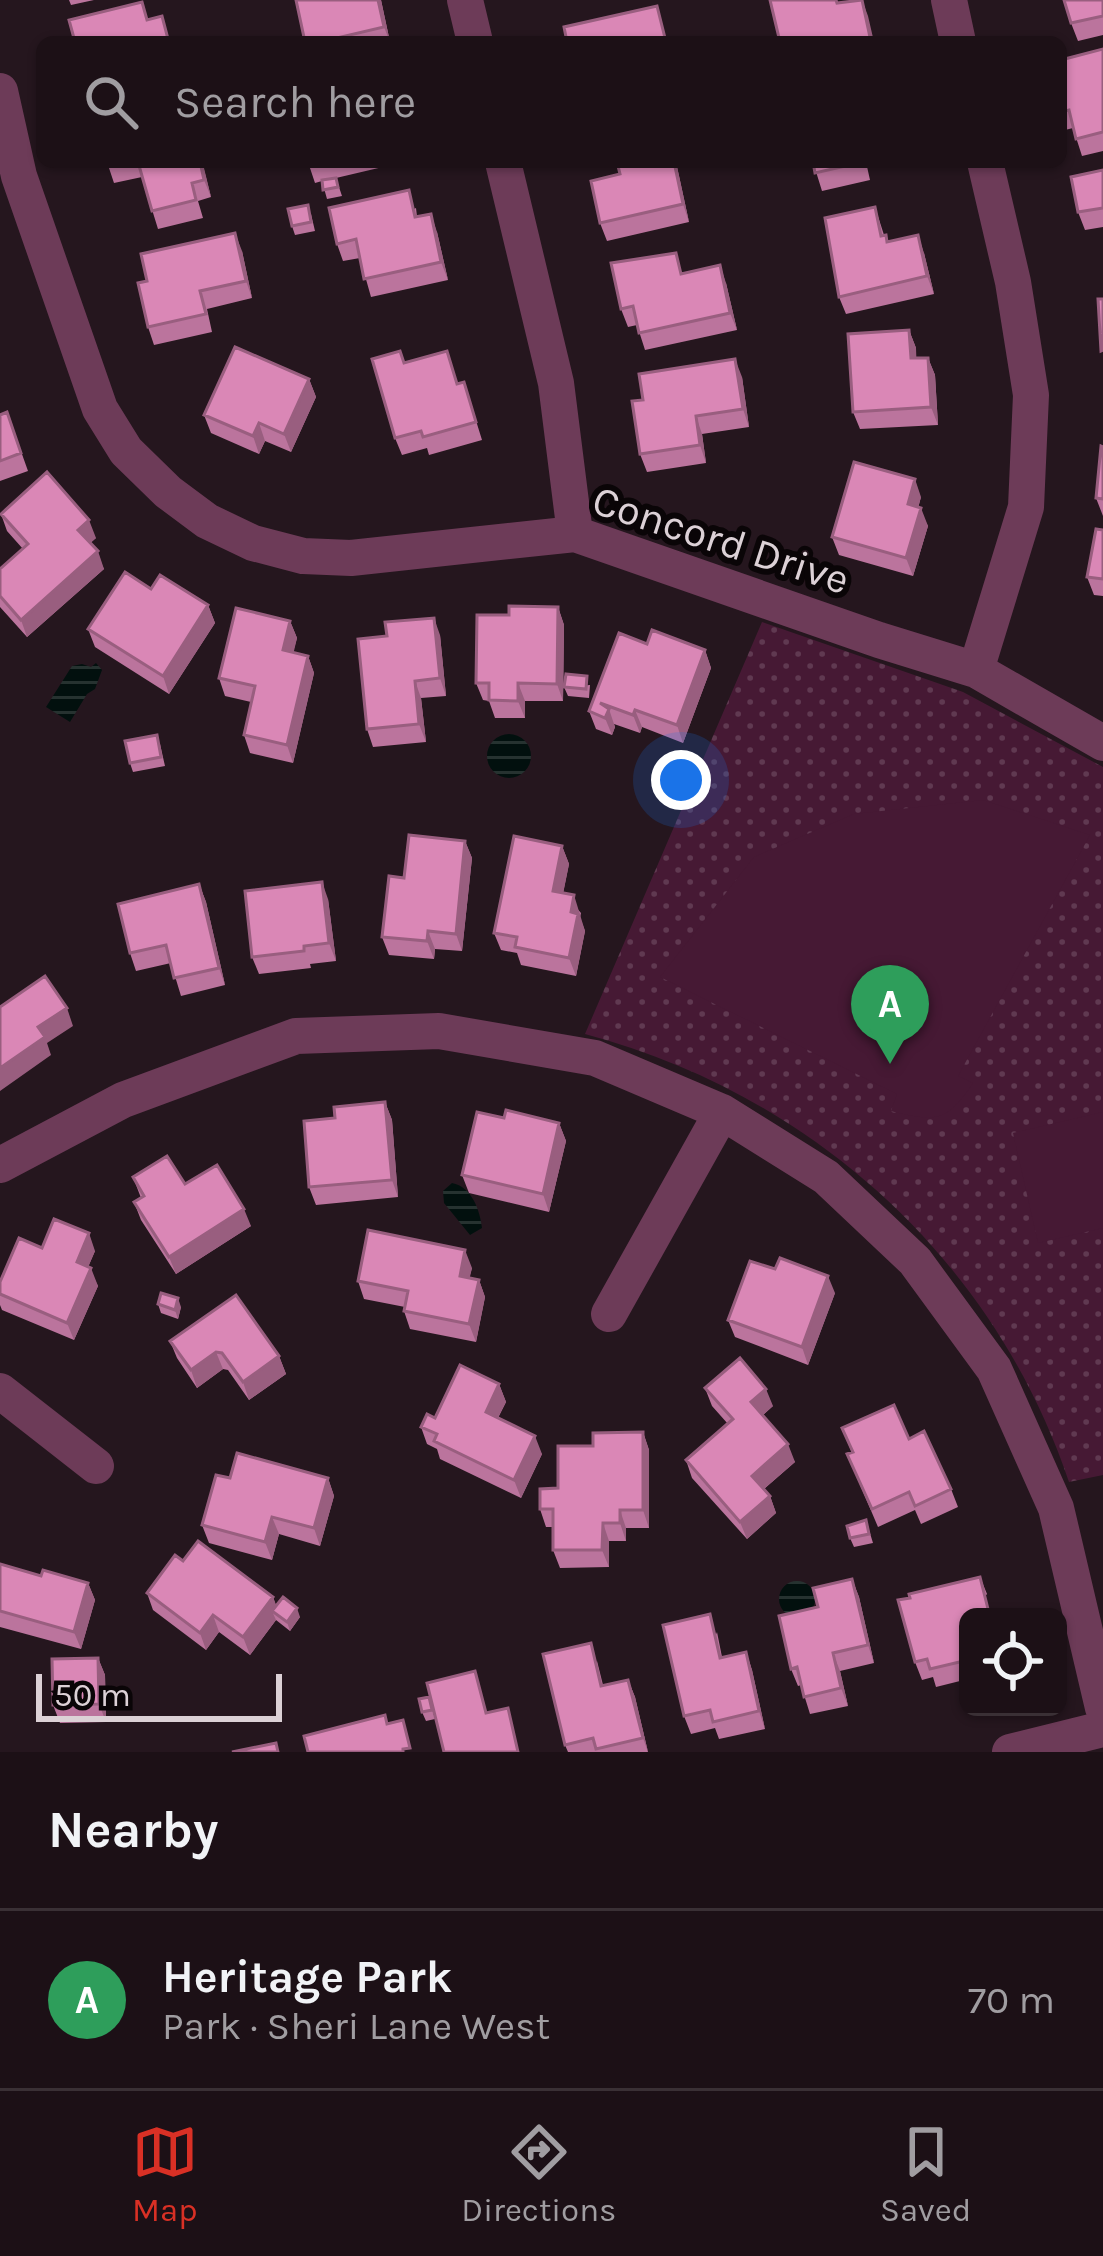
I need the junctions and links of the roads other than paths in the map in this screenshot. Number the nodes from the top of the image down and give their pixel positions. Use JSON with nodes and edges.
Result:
{"nodes":[{"id":1,"x":465,"y":0,"type":"edge"},
{"id":2,"x":949,"y":0,"type":"edge"},
{"id":3,"x":474,"y":36,"type":"edge"},
{"id":4,"x":957,"y":36,"type":"edge"},
{"id":5,"x":0,"y":91,"type":"edge"},
{"id":6,"x":504,"y":168,"type":"edge"},
{"id":7,"x":987,"y":168,"type":"edge"},
{"id":8,"x":575,"y":534,"type":"junction"},
{"id":9,"x":976,"y":670,"type":"junction"},
{"id":10,"x":1103,"y":743,"type":"edge"},
{"id":11,"x":722,"y":1112,"type":"junction"},
{"id":12,"x":0,"y":1165,"type":"edge"},
{"id":13,"x":609,"y":1314,"type":"dead end"},
{"id":14,"x":0,"y":1391,"type":"edge"},
{"id":15,"x":96,"y":1466,"type":"dead end"},
{"id":16,"x":1103,"y":1708,"type":"edge"},
{"id":17,"x":1103,"y":1730,"type":"edge"},
{"id":18,"x":1010,"y":1752,"type":"edge"}],
"edges":[{"from":1,"to":3,"type":"street"},
{"from":2,"to":4,"type":"street"},
{"from":5,"to":8,"type":"street","name":"Concord Drive"},
{"from":6,"to":8,"type":"street"},
{"from":7,"to":9,"type":"street"},
{"from":8,"to":9,"type":"street","name":"Concord Drive"},
{"from":9,"to":10,"type":"street","name":"Concord Drive"},
{"from":11,"to":12,"type":"street"},
{"from":11,"to":13,"type":"street"},
{"from":11,"to":16,"type":"street"},
{"from":14,"to":15,"type":"street"},
{"from":17,"to":18,"type":"street"}]}
